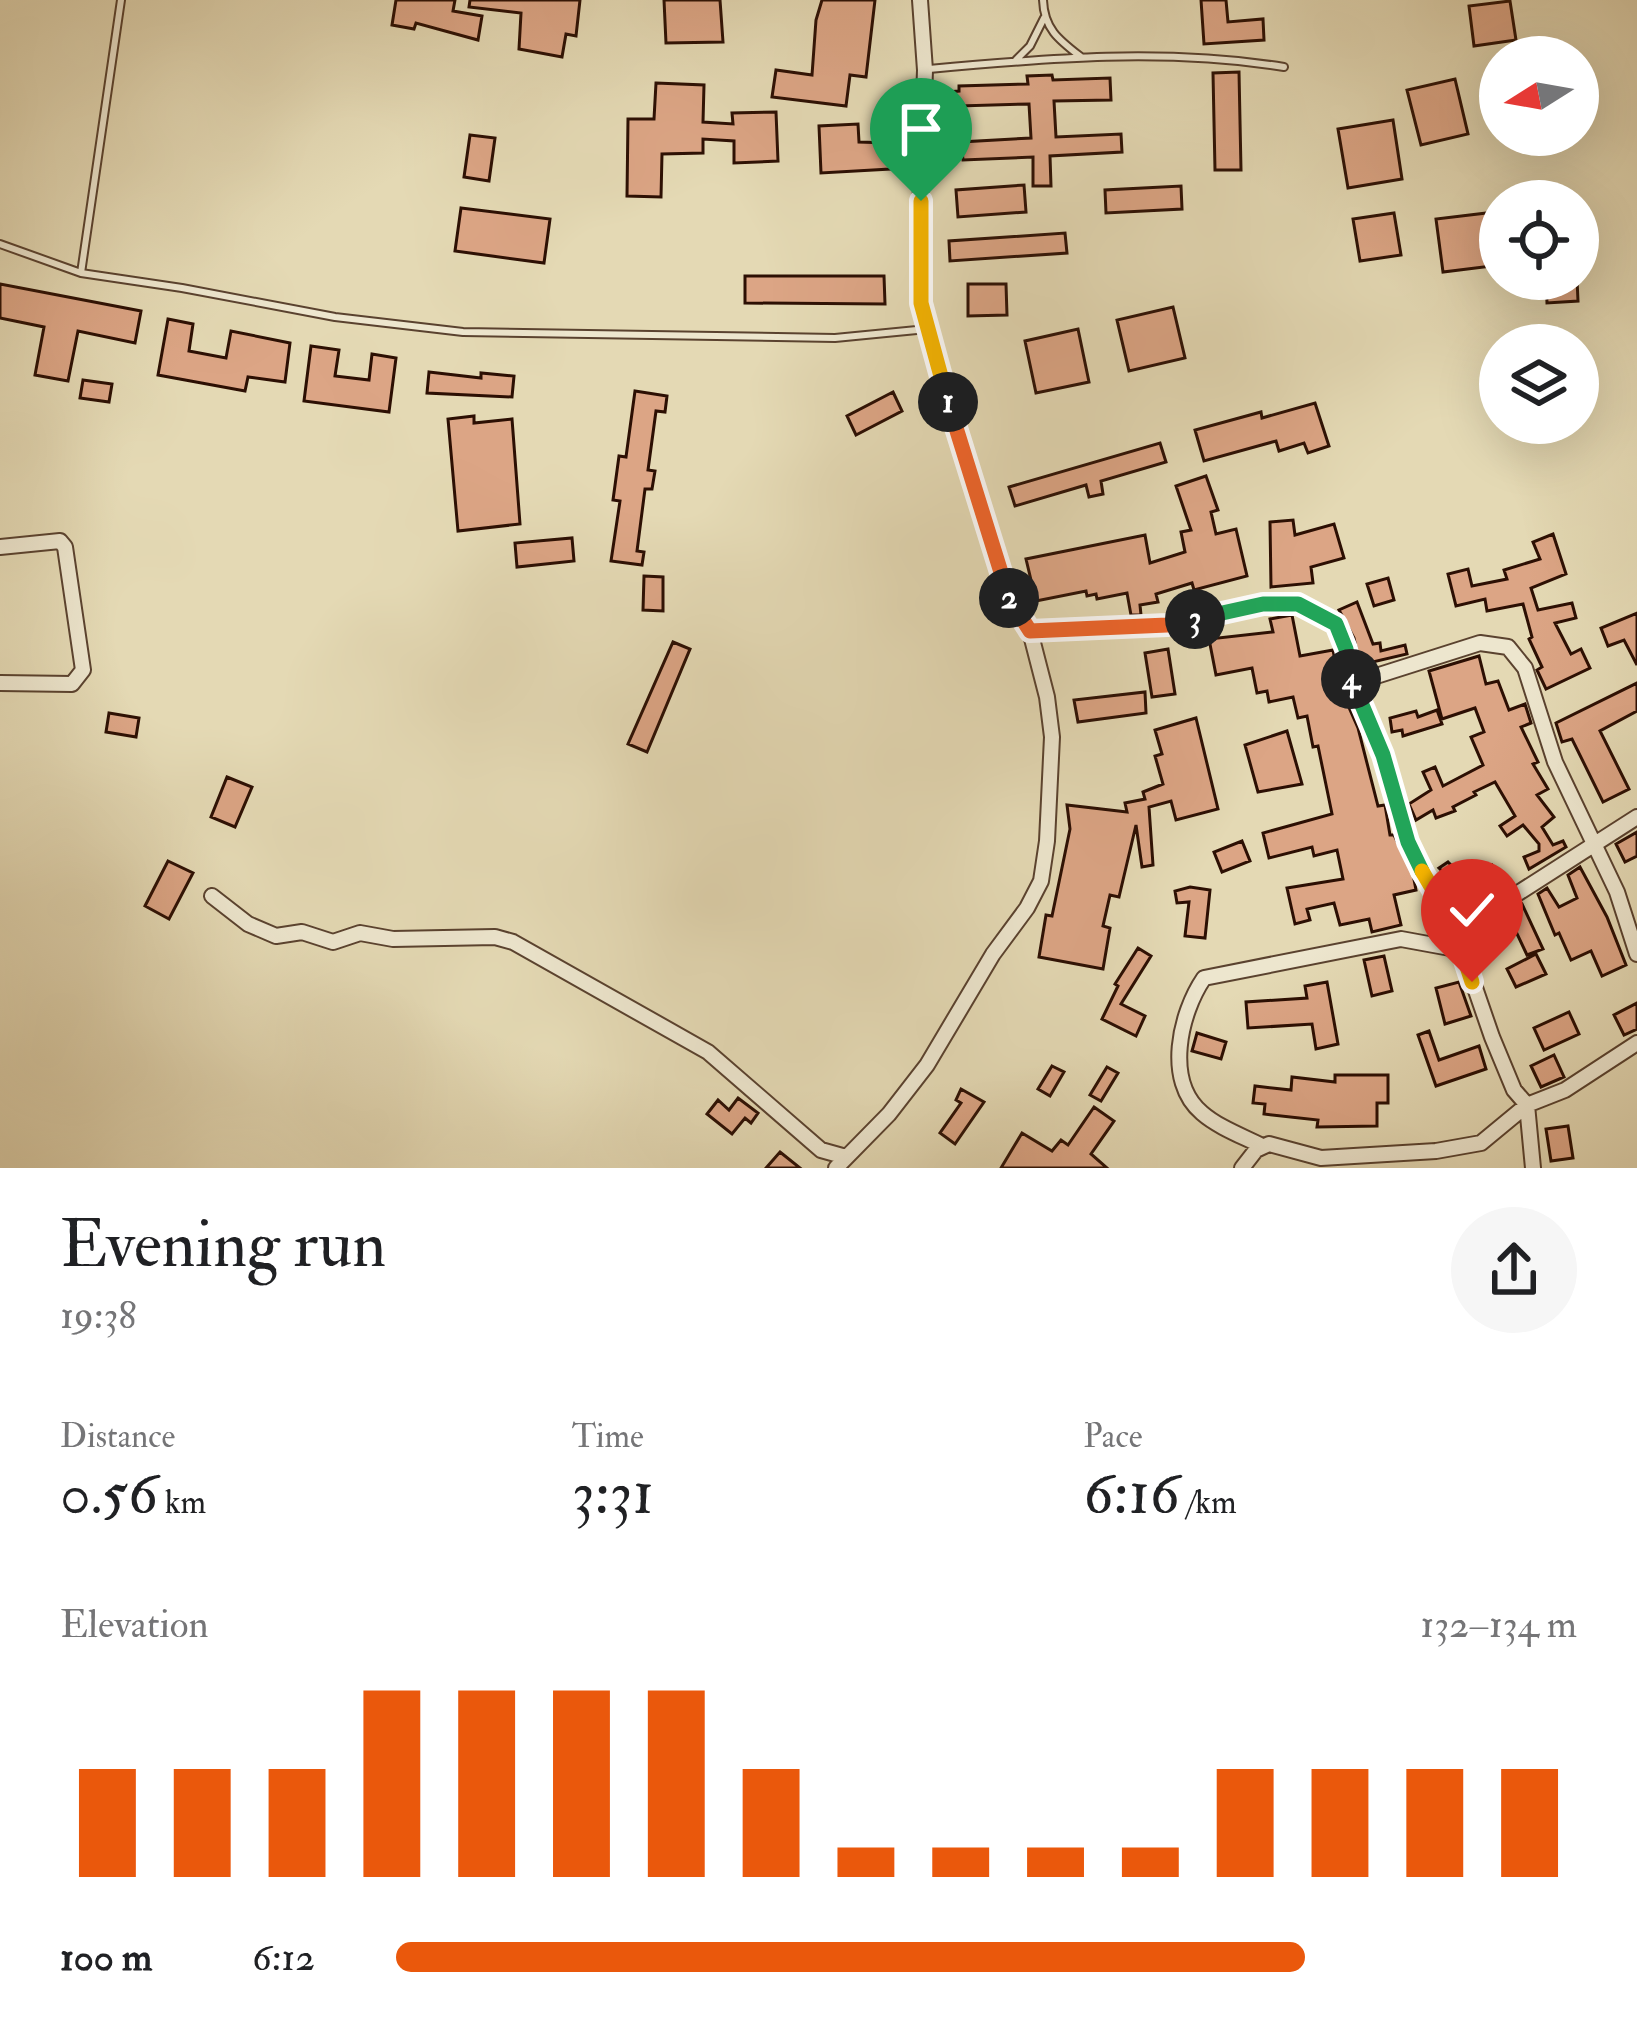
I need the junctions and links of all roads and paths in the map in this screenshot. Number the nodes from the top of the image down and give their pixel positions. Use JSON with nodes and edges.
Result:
{"nodes":[{"id":1,"x":122,"y":0,"type":"edge"},
{"id":2,"x":920,"y":0,"type":"edge"},
{"id":3,"x":1042,"y":0,"type":"edge"},
{"id":4,"x":1044,"y":19,"type":"junction"},
{"id":5,"x":1081,"y":57,"type":"junction"},
{"id":6,"x":1015,"y":61,"type":"junction"},
{"id":7,"x":1284,"y":67,"type":"dead end"},
{"id":8,"x":925,"y":70,"type":"junction"},
{"id":9,"x":0,"y":244,"type":"edge"},
{"id":10,"x":81,"y":273,"type":"junction"},
{"id":11,"x":928,"y":329,"type":"junction"},
{"id":12,"x":0,"y":547,"type":"edge"},
{"id":13,"x":1030,"y":631,"type":"junction"},
{"id":14,"x":0,"y":682,"type":"edge"},
{"id":15,"x":1352,"y":684,"type":"junction"},
{"id":16,"x":1637,"y":817,"type":"edge"},
{"id":17,"x":1594,"y":844,"type":"junction"},
{"id":18,"x":212,"y":896,"type":"dead end"},
{"id":19,"x":1453,"y":924,"type":"junction"},
{"id":20,"x":1461,"y":950,"type":"junction"},
{"id":21,"x":1637,"y":954,"type":"edge"},
{"id":22,"x":1637,"y":1043,"type":"edge"},
{"id":23,"x":1526,"y":1105,"type":"junction"},
{"id":24,"x":1262,"y":1147,"type":"junction"},
{"id":25,"x":841,"y":1162,"type":"edge"},
{"id":26,"x":1242,"y":1168,"type":"edge"},
{"id":27,"x":1533,"y":1168,"type":"edge"}],
"edges":[{"from":1,"to":10,"type":"lane"},
{"from":2,"to":8,"type":"street"},
{"from":3,"to":4,"type":"lane"},
{"from":4,"to":5,"type":"lane"},
{"from":4,"to":6,"type":"lane"},
{"from":5,"to":6,"type":"lane"},
{"from":5,"to":7,"type":"lane"},
{"from":6,"to":8,"type":"lane"},
{"from":8,"to":11,"type":"street"},
{"from":9,"to":10,"type":"lane"},
{"from":10,"to":11,"type":"lane"},
{"from":11,"to":13,"type":"street"},
{"from":12,"to":14,"type":"street"},
{"from":13,"to":15,"type":"street"},
{"from":13,"to":25,"type":"street"},
{"from":15,"to":17,"type":"street"},
{"from":15,"to":19,"type":"street"},
{"from":16,"to":17,"type":"street"},
{"from":17,"to":19,"type":"street"},
{"from":17,"to":21,"type":"street"},
{"from":18,"to":25,"type":"street"},
{"from":19,"to":20,"type":"street"},
{"from":20,"to":23,"type":"street"},
{"from":20,"to":24,"type":"street"},
{"from":22,"to":23,"type":"street"},
{"from":23,"to":24,"type":"street"},
{"from":23,"to":27,"type":"street"},
{"from":24,"to":26,"type":"street"}]}
